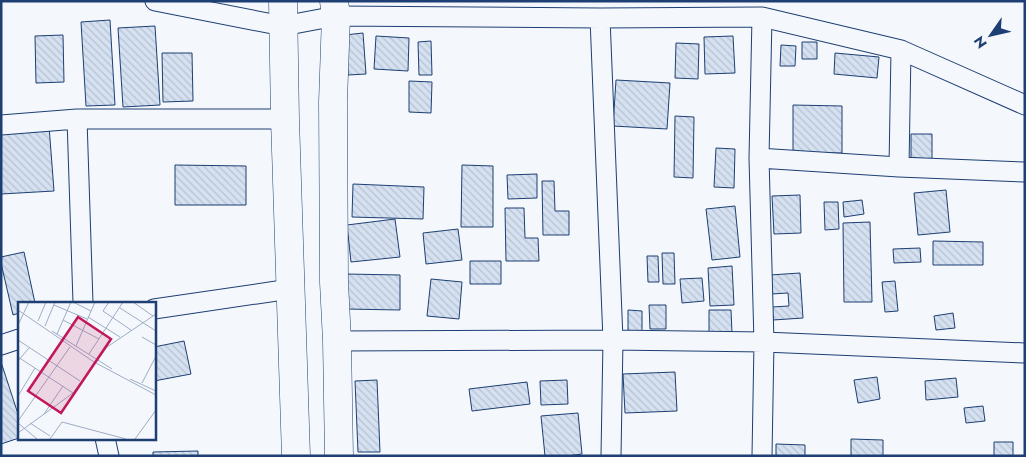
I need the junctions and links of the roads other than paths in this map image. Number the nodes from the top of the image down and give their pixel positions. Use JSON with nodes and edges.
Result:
{"nodes":[{"id":1,"x":155,"y":1,"type":"edge"},
{"id":2,"x":335,"y":9,"type":"edge"},
{"id":3,"x":283,"y":14,"type":"edge"},
{"id":4,"x":762,"y":17,"type":"junction"},
{"id":5,"x":600,"y":18,"type":"junction"},
{"id":6,"x":901,"y":50,"type":"junction"},
{"id":7,"x":1025,"y":105,"type":"edge"},
{"id":8,"x":77,"y":119,"type":"junction"},
{"id":9,"x":285,"y":120,"type":"junction"},
{"id":10,"x":1,"y":125,"type":"edge"},
{"id":11,"x":759,"y":158,"type":"junction"},
{"id":12,"x":899,"y":167,"type":"junction"},
{"id":13,"x":1025,"y":172,"type":"edge"},
{"id":14,"x":290,"y":289,"type":"junction"},
{"id":15,"x":83,"y":302,"type":"edge"},
{"id":16,"x":155,"y":309,"type":"edge"},
{"id":17,"x":18,"y":340,"type":"edge"},
{"id":18,"x":613,"y":340,"type":"junction"},
{"id":19,"x":337,"y":341,"type":"junction"},
{"id":20,"x":764,"y":342,"type":"junction"},
{"id":21,"x":1,"y":345,"type":"edge"},
{"id":22,"x":1025,"y":353,"type":"edge"},
{"id":23,"x":106,"y":440,"type":"edge"},
{"id":24,"x":109,"y":456,"type":"edge"},
{"id":25,"x":296,"y":456,"type":"edge"},
{"id":26,"x":339,"y":456,"type":"edge"},
{"id":27,"x":611,"y":456,"type":"edge"},
{"id":28,"x":762,"y":456,"type":"edge"}],
"edges":[{"from":1,"to":3,"type":"street"},
{"from":2,"to":3,"type":"street"},
{"from":2,"to":5,"type":"street"},
{"from":2,"to":19,"type":"highway"},
{"from":3,"to":9,"type":"highway"},
{"from":4,"to":5,"type":"street"},
{"from":4,"to":6,"type":"street"},
{"from":4,"to":11,"type":"street"},
{"from":5,"to":18,"type":"street"},
{"from":6,"to":7,"type":"street"},
{"from":6,"to":12,"type":"street"},
{"from":8,"to":9,"type":"street"},
{"from":8,"to":10,"type":"street"},
{"from":8,"to":15,"type":"street"},
{"from":9,"to":14,"type":"highway"},
{"from":11,"to":12,"type":"street"},
{"from":11,"to":20,"type":"street"},
{"from":12,"to":13,"type":"street"},
{"from":14,"to":16,"type":"street"},
{"from":14,"to":25,"type":"highway"},
{"from":17,"to":21,"type":"street"},
{"from":18,"to":19,"type":"street"},
{"from":18,"to":20,"type":"street"},
{"from":18,"to":27,"type":"street"},
{"from":19,"to":26,"type":"highway"},
{"from":20,"to":22,"type":"street"},
{"from":20,"to":28,"type":"street"},
{"from":23,"to":24,"type":"street"}]}
